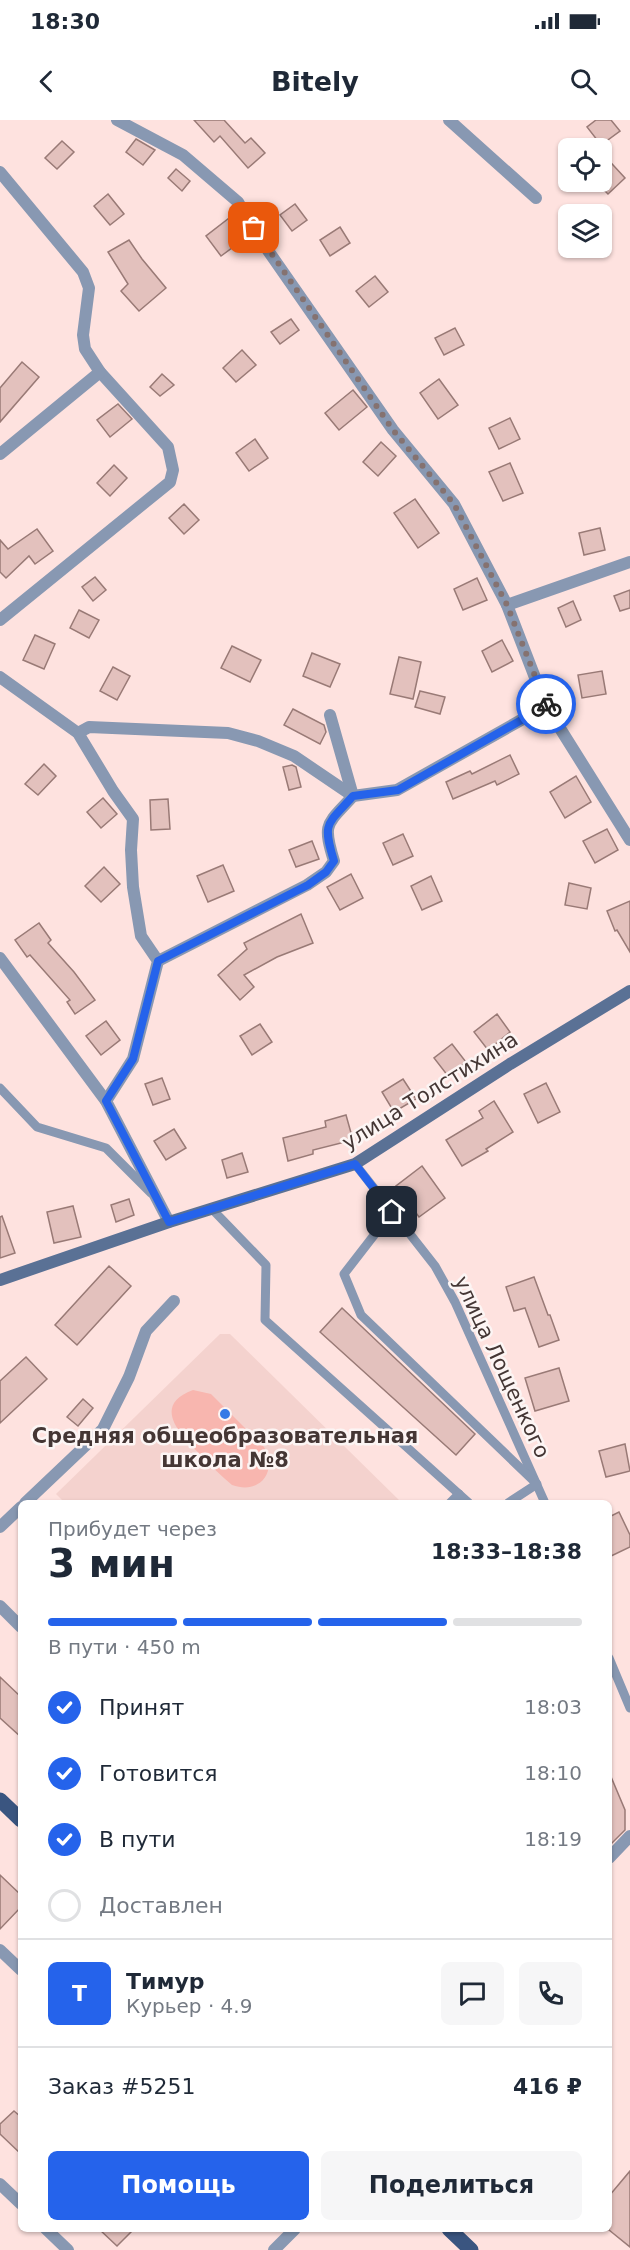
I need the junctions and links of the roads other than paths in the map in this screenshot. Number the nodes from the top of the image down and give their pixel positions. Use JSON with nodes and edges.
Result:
{"nodes":[{"id":1,"x":117,"y":120,"type":"edge"},
{"id":2,"x":449,"y":120,"type":"edge"},
{"id":3,"x":0,"y":172,"type":"edge"},
{"id":4,"x":536,"y":198,"type":"dead end"},
{"id":5,"x":99,"y":372,"type":"junction"},
{"id":6,"x":0,"y":454,"type":"edge"},
{"id":7,"x":630,"y":562,"type":"edge"},
{"id":8,"x":507,"y":605,"type":"junction"},
{"id":9,"x":0,"y":620,"type":"edge"},
{"id":10,"x":0,"y":677,"type":"edge"},
{"id":11,"x":546,"y":706,"type":"junction"},
{"id":12,"x":330,"y":715,"type":"dead end"},
{"id":13,"x":78,"y":733,"type":"junction"},
{"id":14,"x":353,"y":796,"type":"junction"},
{"id":15,"x":630,"y":840,"type":"edge"},
{"id":16,"x":0,"y":958,"type":"edge"},
{"id":17,"x":158,"y":961,"type":"junction"},
{"id":18,"x":630,"y":991,"type":"edge"},
{"id":19,"x":0,"y":1088,"type":"edge"},
{"id":20,"x":106,"y":1101,"type":"junction"},
{"id":21,"x":355,"y":1164,"type":"junction"},
{"id":22,"x":157,"y":1199,"type":"junction"},
{"id":23,"x":211,"y":1208,"type":"junction"},
{"id":24,"x":392,"y":1212,"type":"junction"},
{"id":25,"x":169,"y":1222,"type":"junction"},
{"id":26,"x":0,"y":1280,"type":"edge"},
{"id":27,"x":174,"y":1301,"type":"dead end"},
{"id":28,"x":537,"y":1484,"type":"junction"},
{"id":29,"x":459,"y":1494,"type":"junction"},
{"id":30,"x":28,"y":1500,"type":"edge"},
{"id":31,"x":453,"y":1500,"type":"edge"},
{"id":32,"x":466,"y":1500,"type":"edge"},
{"id":33,"x":513,"y":1500,"type":"edge"},
{"id":34,"x":544,"y":1500,"type":"edge"},
{"id":35,"x":18,"y":1510,"type":"edge"},
{"id":36,"x":0,"y":1527,"type":"edge"},
{"id":37,"x":0,"y":1606,"type":"edge"},
{"id":38,"x":18,"y":1625,"type":"edge"},
{"id":39,"x":612,"y":1665,"type":"edge"},
{"id":40,"x":630,"y":1708,"type":"edge"},
{"id":41,"x":0,"y":1800,"type":"edge"},
{"id":42,"x":18,"y":1817,"type":"edge"},
{"id":43,"x":628,"y":1841,"type":"edge"},
{"id":44,"x":612,"y":1855,"type":"edge"},
{"id":45,"x":0,"y":1950,"type":"edge"},
{"id":46,"x":18,"y":1967,"type":"edge"},
{"id":47,"x":0,"y":2184,"type":"edge"},
{"id":48,"x":18,"y":2201,"type":"edge"},
{"id":49,"x":49,"y":2232,"type":"edge"},
{"id":50,"x":292,"y":2232,"type":"edge"},
{"id":51,"x":452,"y":2232,"type":"edge"},
{"id":52,"x":68,"y":2250,"type":"edge"},
{"id":53,"x":274,"y":2250,"type":"edge"},
{"id":54,"x":471,"y":2250,"type":"edge"}],
"edges":[{"from":1,"to":8,"type":"street"},
{"from":2,"to":4,"type":"street"},
{"from":3,"to":5,"type":"street"},
{"from":5,"to":6,"type":"street"},
{"from":5,"to":9,"type":"street"},
{"from":7,"to":8,"type":"street"},
{"from":8,"to":11,"type":"street"},
{"from":10,"to":13,"type":"street"},
{"from":11,"to":14,"type":"street"},
{"from":11,"to":15,"type":"street"},
{"from":12,"to":14,"type":"street"},
{"from":13,"to":14,"type":"street"},
{"from":13,"to":17,"type":"street"},
{"from":14,"to":17,"type":"street"},
{"from":16,"to":20,"type":"street"},
{"from":17,"to":20,"type":"street"},
{"from":18,"to":21,"type":"street","name":"улица Толстихина"},
{"from":19,"to":22,"type":"lane"},
{"from":20,"to":22,"type":"street"},
{"from":21,"to":23,"type":"street","name":"улица Толстихина"},
{"from":21,"to":24,"type":"lane","name":"улица Лощенкого"},
{"from":22,"to":25,"type":"street"},
{"from":23,"to":25,"type":"street","name":"улица Толстихина"},
{"from":23,"to":29,"type":"lane"},
{"from":24,"to":28,"type":"lane","name":"улица Лощенкого"},
{"from":24,"to":28,"type":"lane"},
{"from":25,"to":26,"type":"street","name":"улица Толстихина"},
{"from":27,"to":30,"type":"street"},
{"from":28,"to":33,"type":"lane"},
{"from":28,"to":34,"type":"lane","name":"улица Лощенкого"},
{"from":29,"to":31,"type":"lane"},
{"from":29,"to":32,"type":"lane"},
{"from":35,"to":36,"type":"street"},
{"from":37,"to":38,"type":"street"},
{"from":39,"to":40,"type":"lane"},
{"from":41,"to":42,"type":"main road"},
{"from":43,"to":44,"type":"street"},
{"from":45,"to":46,"type":"street"},
{"from":47,"to":48,"type":"street"},
{"from":49,"to":52,"type":"street"},
{"from":50,"to":53,"type":"street"},
{"from":51,"to":54,"type":"main road"}]}
